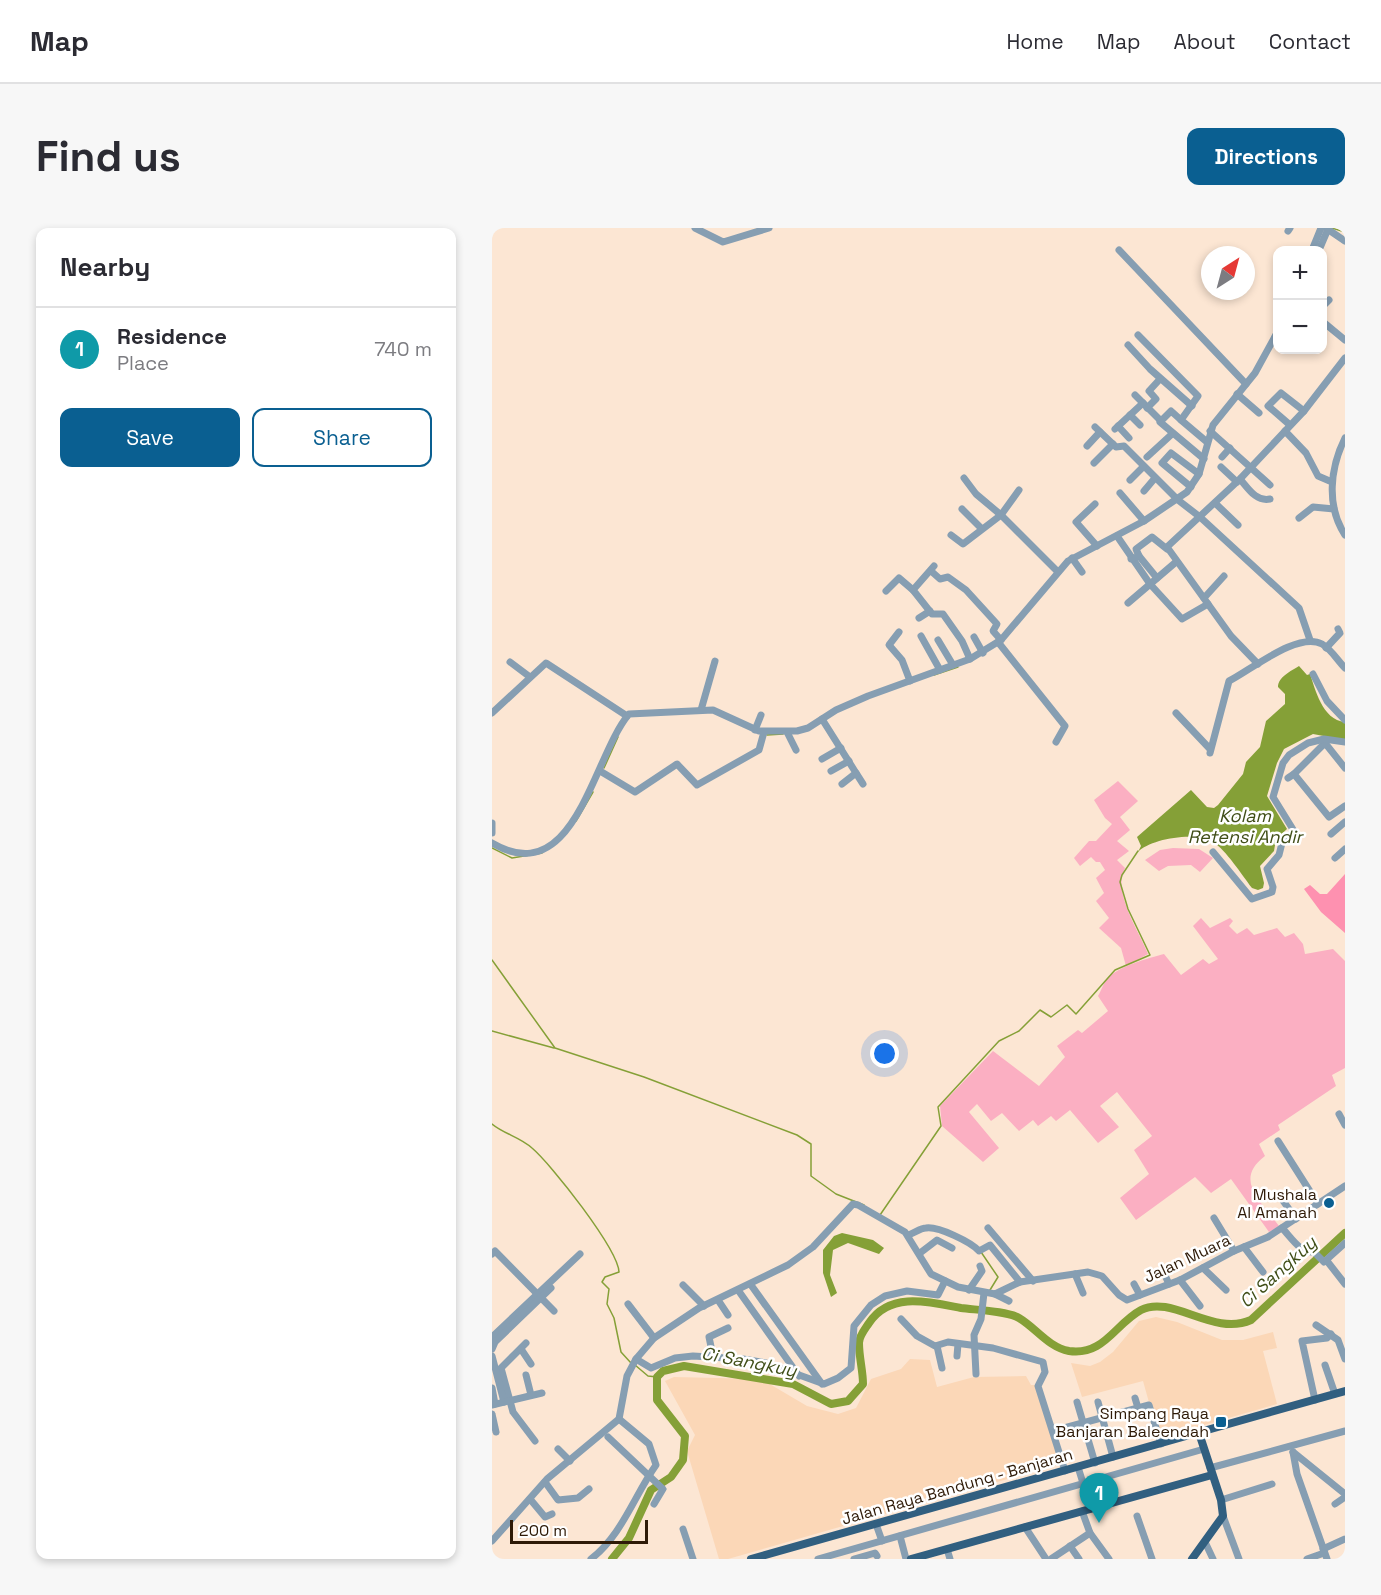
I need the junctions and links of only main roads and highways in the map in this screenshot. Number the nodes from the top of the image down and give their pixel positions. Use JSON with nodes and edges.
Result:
{"nodes":[{"id":1,"x":1345,"y":1391,"type":"edge"},
{"id":2,"x":1198,"y":1433,"type":"junction"},
{"id":3,"x":1211,"y":1471,"type":"junction"},
{"id":4,"x":751,"y":1559,"type":"edge"},
{"id":5,"x":911,"y":1559,"type":"edge"},
{"id":6,"x":1192,"y":1559,"type":"edge"}],
"edges":[{"from":1,"to":2,"type":"main road","name":"Jalan Raya Bandung - Banjaran"},
{"from":2,"to":3,"type":"main road"},
{"from":2,"to":4,"type":"main road","name":"Jalan Raya Bandung - Banjaran"},
{"from":3,"to":5,"type":"main road"},
{"from":3,"to":6,"type":"main road"}]}
